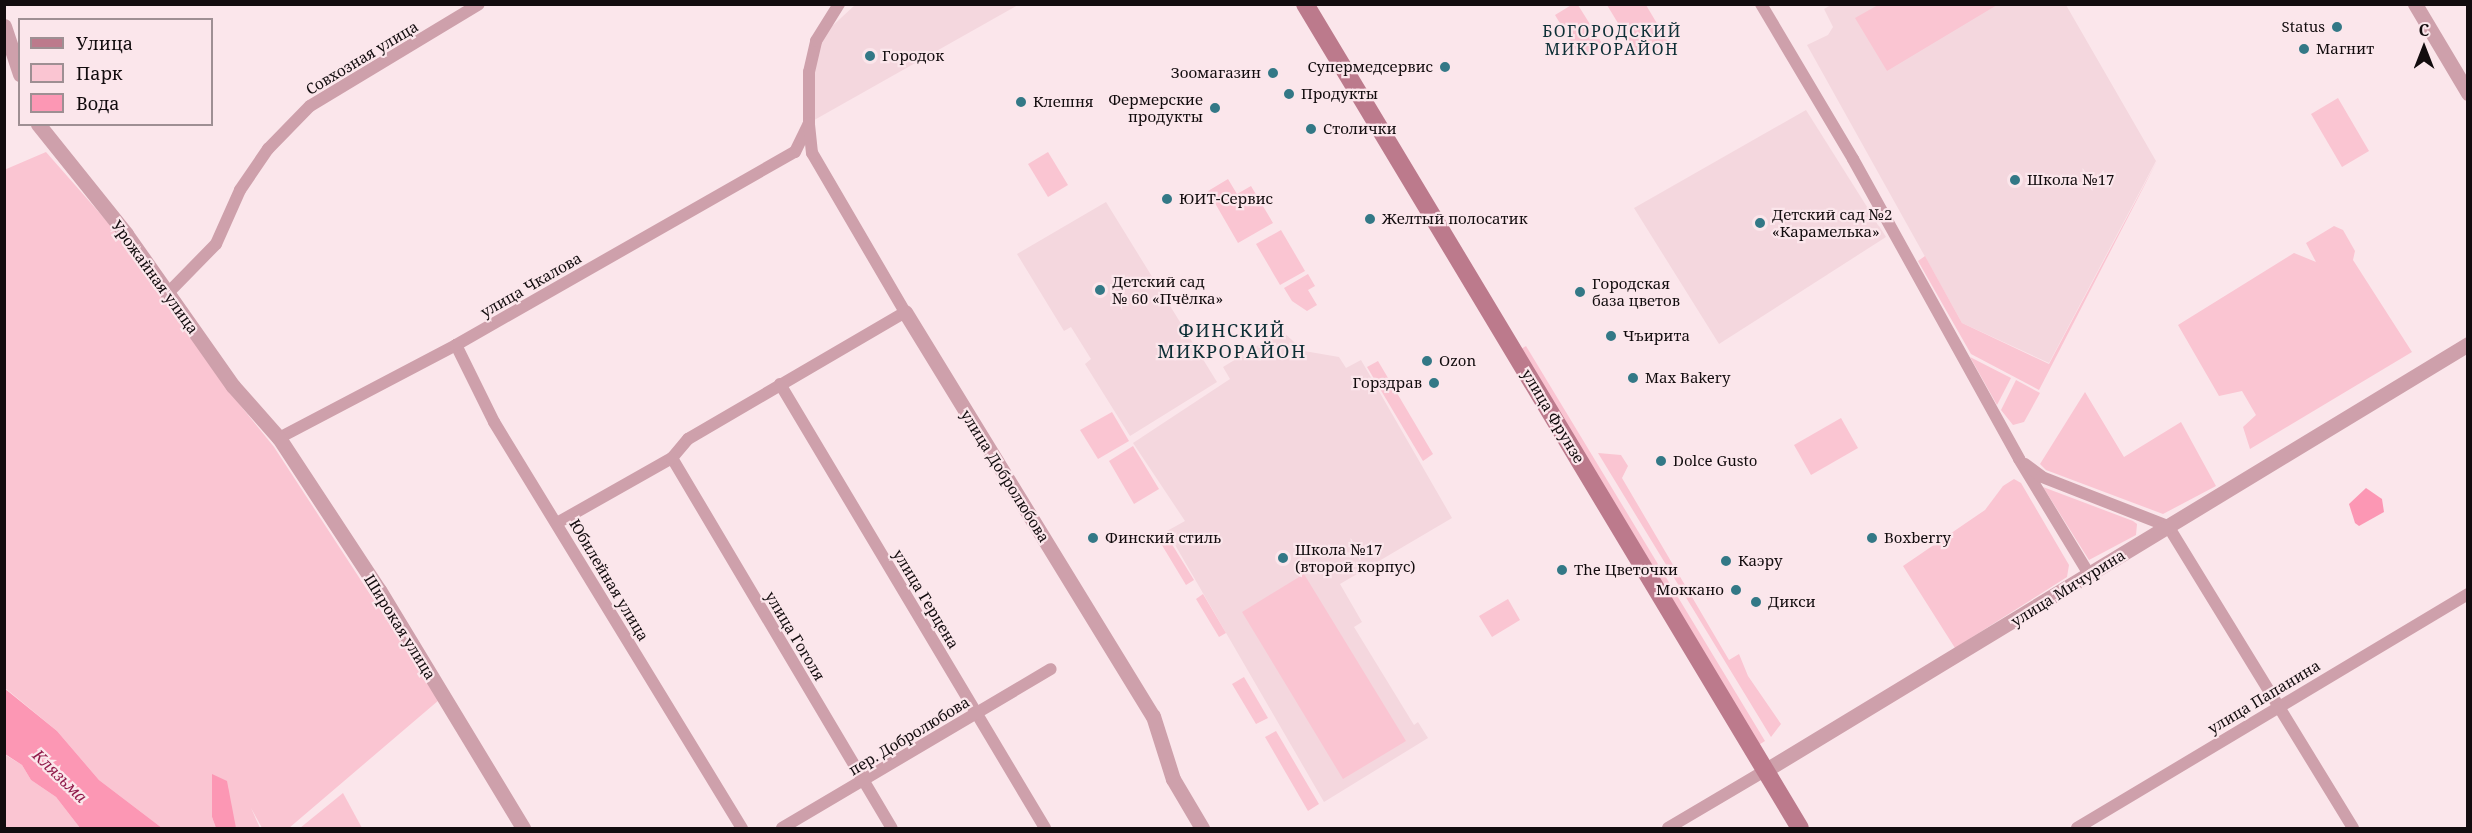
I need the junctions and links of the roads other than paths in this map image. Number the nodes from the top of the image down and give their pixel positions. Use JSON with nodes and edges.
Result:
{"nodes":[{"id":1,"x":479,"y":4,"type":"edge"},
{"id":2,"x":838,"y":4,"type":"edge"},
{"id":3,"x":1305,"y":4,"type":"edge"},
{"id":4,"x":1761,"y":4,"type":"edge"},
{"id":5,"x":2415,"y":4,"type":"edge"},
{"id":6,"x":4,"y":26,"type":"edge"},
{"id":7,"x":18,"y":68,"type":"edge"},
{"id":8,"x":2468,"y":93,"type":"edge"},
{"id":9,"x":809,"y":123,"type":"junction"},
{"id":10,"x":40,"y":126,"type":"edge"},
{"id":11,"x":167,"y":294,"type":"junction"},
{"id":12,"x":905,"y":312,"type":"junction"},
{"id":13,"x":2468,"y":344,"type":"edge"},
{"id":14,"x":456,"y":345,"type":"junction"},
{"id":15,"x":780,"y":384,"type":"junction"},
{"id":16,"x":275,"y":434,"type":"junction"},
{"id":17,"x":672,"y":458,"type":"junction"},
{"id":18,"x":2019,"y":459,"type":"junction"},
{"id":19,"x":557,"y":523,"type":"junction"},
{"id":20,"x":2168,"y":526,"type":"junction"},
{"id":21,"x":2090,"y":576,"type":"junction"},
{"id":22,"x":2468,"y":594,"type":"edge"},
{"id":23,"x":1051,"y":669,"type":"dead end"},
{"id":24,"x":2279,"y":705,"type":"junction"},
{"id":25,"x":977,"y":714,"type":"junction"},
{"id":26,"x":1766,"y":770,"type":"junction"},
{"id":27,"x":863,"y":781,"type":"junction"},
{"id":28,"x":523,"y":828,"type":"edge"},
{"id":29,"x":742,"y":828,"type":"edge"},
{"id":30,"x":782,"y":828,"type":"edge"},
{"id":31,"x":892,"y":828,"type":"edge"},
{"id":32,"x":1045,"y":828,"type":"edge"},
{"id":33,"x":1202,"y":828,"type":"edge"},
{"id":34,"x":1668,"y":828,"type":"edge"},
{"id":35,"x":1800,"y":828,"type":"edge"},
{"id":36,"x":2077,"y":828,"type":"edge"},
{"id":37,"x":2353,"y":828,"type":"edge"}],
"edges":[{"from":1,"to":11,"type":"street","name":"Совхозная улица"},
{"from":2,"to":9,"type":"street","name":"улица Добролюбова"},
{"from":3,"to":26,"type":"main road","name":"улица Фрунзе"},
{"from":4,"to":18,"type":"street"},
{"from":5,"to":8,"type":"street"},
{"from":6,"to":7,"type":"street"},
{"from":9,"to":12,"type":"street","name":"улица Добролюбова"},
{"from":9,"to":14,"type":"street","name":"улица Чкалова"},
{"from":10,"to":11,"type":"street","name":"Урожайная улица"},
{"from":11,"to":16,"type":"street","name":"Урожайная улица"},
{"from":12,"to":15,"type":"street"},
{"from":12,"to":33,"type":"street","name":"улица Добролюбова"},
{"from":13,"to":20,"type":"street","name":"улица Мичурина"},
{"from":14,"to":16,"type":"street","name":"улица Чкалова"},
{"from":14,"to":19,"type":"street","name":"Юбилейная улица"},
{"from":15,"to":17,"type":"street"},
{"from":15,"to":25,"type":"street","name":"улица Герцена"},
{"from":16,"to":28,"type":"street","name":"Широкая улица"},
{"from":17,"to":19,"type":"street"},
{"from":17,"to":27,"type":"street","name":"улица Гоголя"},
{"from":18,"to":20,"type":"street"},
{"from":18,"to":21,"type":"street"},
{"from":19,"to":29,"type":"street","name":"Юбилейная улица"},
{"from":20,"to":21,"type":"street","name":"улица Мичурина"},
{"from":20,"to":24,"type":"street"},
{"from":21,"to":26,"type":"street","name":"улица Мичурина"},
{"from":22,"to":24,"type":"street","name":"улица Папанина"},
{"from":23,"to":25,"type":"street","name":"пер. Добролюбова"},
{"from":24,"to":36,"type":"street","name":"улица Папанина"},
{"from":24,"to":37,"type":"street"},
{"from":25,"to":27,"type":"street","name":"пер. Добролюбова"},
{"from":25,"to":32,"type":"street","name":"улица Герцена"},
{"from":26,"to":34,"type":"street","name":"улица Мичурина"},
{"from":26,"to":35,"type":"main road","name":"улица Фрунзе"},
{"from":27,"to":30,"type":"street","name":"пер. Добролюбова"},
{"from":27,"to":31,"type":"street","name":"улица Гоголя"}]}
